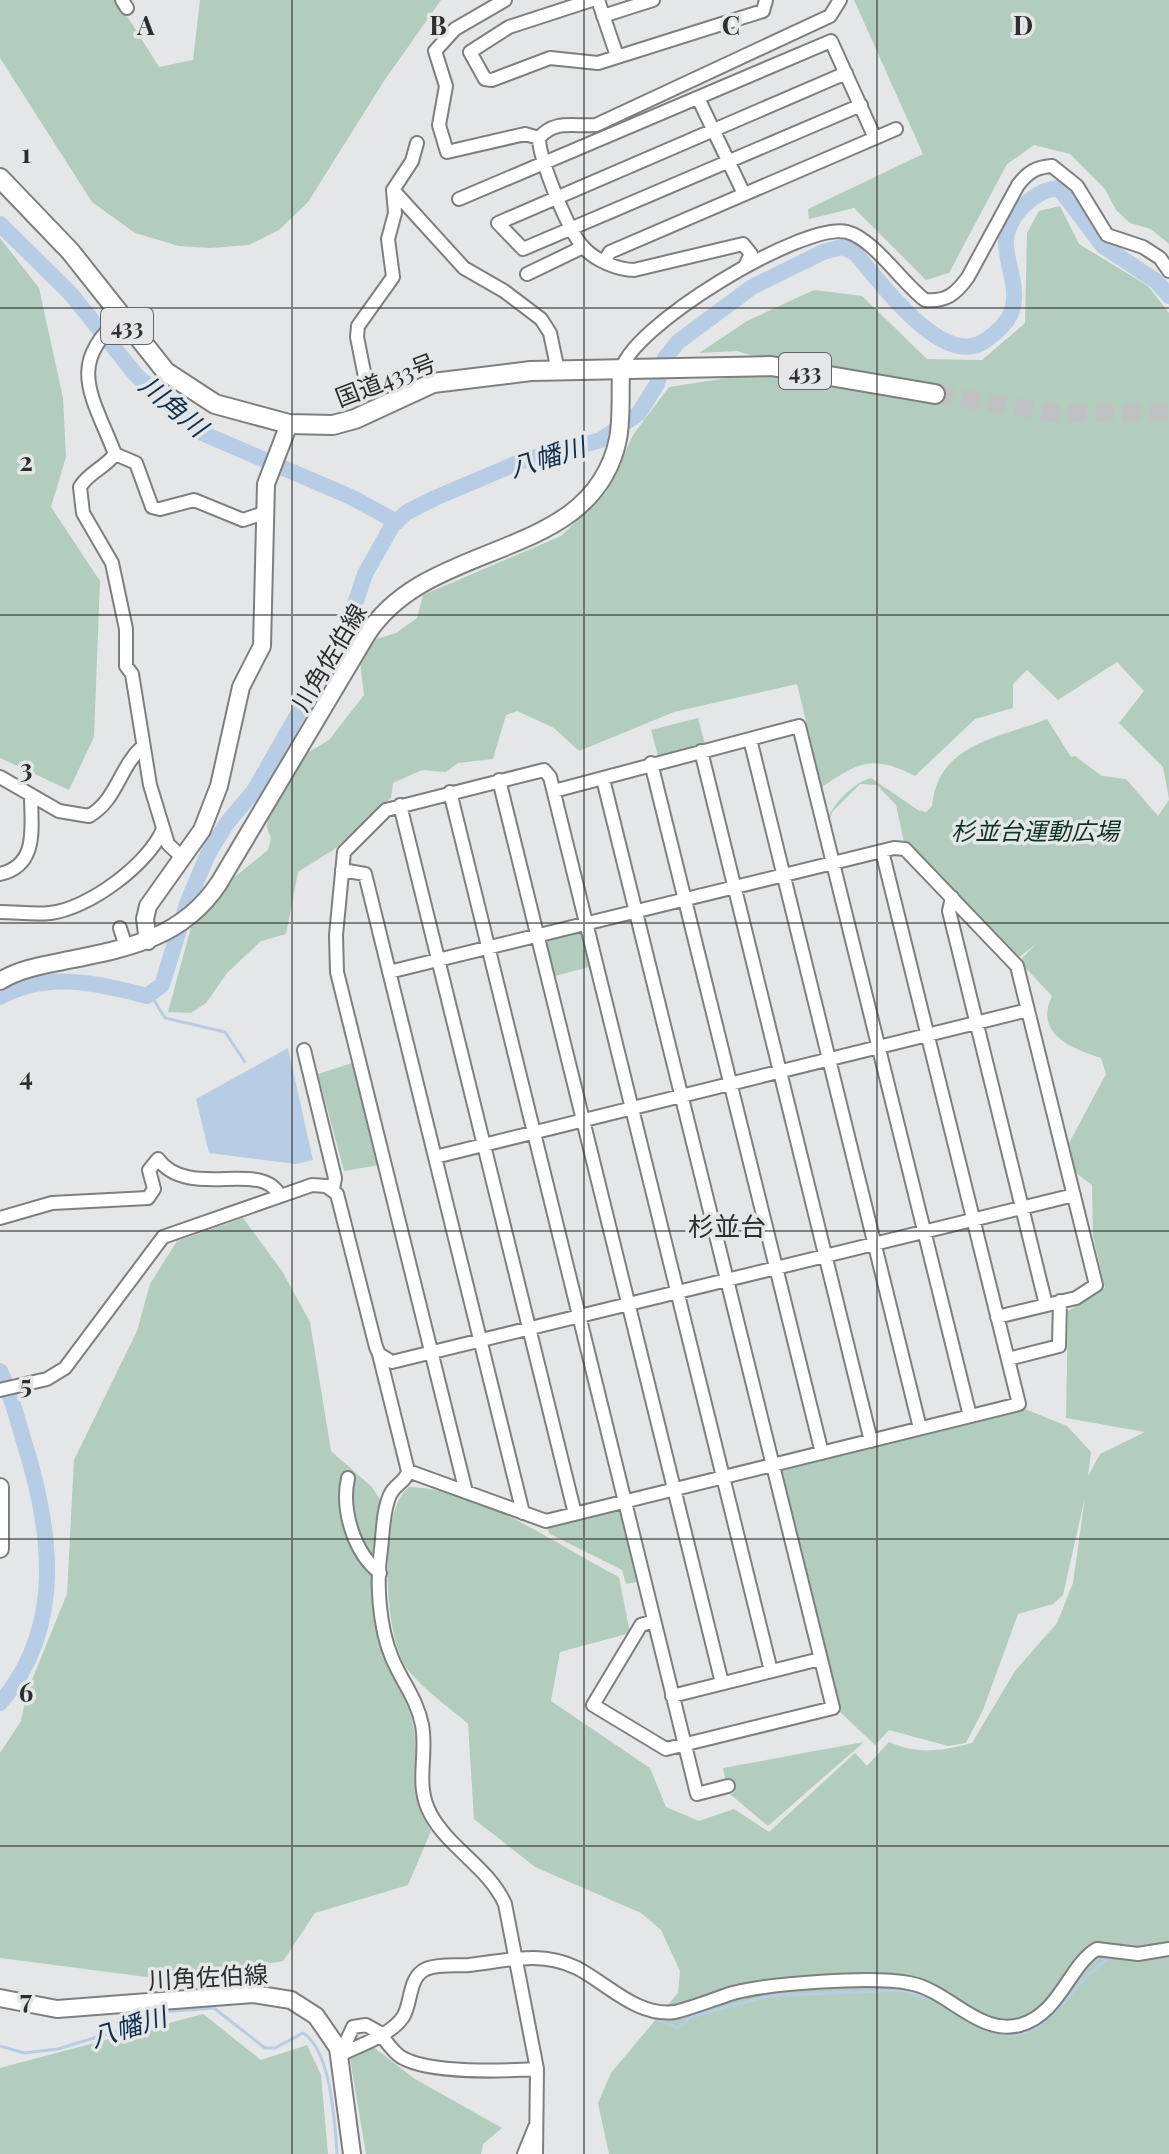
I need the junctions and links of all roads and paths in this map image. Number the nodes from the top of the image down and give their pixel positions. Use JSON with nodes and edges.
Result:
{"nodes":[{"id":1,"x":592,"y":0,"type":"edge"},
{"id":2,"x":598,"y":0,"type":"edge"},
{"id":3,"x":653,"y":0,"type":"edge"},
{"id":4,"x":840,"y":0,"type":"edge"},
{"id":5,"x":499,"y":1,"type":"edge"},
{"id":6,"x":769,"y":1,"type":"edge"},
{"id":7,"x":603,"y":16,"type":"junction"},
{"id":8,"x":617,"y":56,"type":"junction"},
{"id":9,"x":846,"y":73,"type":"junction"},
{"id":10,"x":698,"y":98,"type":"junction"},
{"id":11,"x":861,"y":105,"type":"junction"},
{"id":12,"x":896,"y":129,"type":"dead end"},
{"id":13,"x":713,"y":130,"type":"junction"},
{"id":14,"x":539,"y":138,"type":"junction"},
{"id":15,"x":875,"y":138,"type":"junction"},
{"id":16,"x":417,"y":143,"type":"dead end"},
{"id":17,"x":728,"y":161,"type":"junction"},
{"id":18,"x":543,"y":163,"type":"junction"},
{"id":19,"x":0,"y":178,"type":"edge"},
{"id":20,"x":393,"y":190,"type":"junction"},
{"id":21,"x":744,"y":194,"type":"junction"},
{"id":22,"x":558,"y":196,"type":"junction"},
{"id":23,"x":459,"y":199,"type":"dead end"},
{"id":24,"x":573,"y":228,"type":"junction"},
{"id":25,"x":583,"y":247,"type":"junction"},
{"id":26,"x":604,"y":261,"type":"junction"},
{"id":27,"x":745,"y":266,"type":"junction"},
{"id":28,"x":1169,"y":271,"type":"edge"},
{"id":29,"x":527,"y":274,"type":"dead end"},
{"id":30,"x":121,"y":318,"type":"junction"},
{"id":31,"x":558,"y":371,"type":"junction"},
{"id":32,"x":621,"y":372,"type":"junction"},
{"id":33,"x":365,"y":377,"type":"dead end"},
{"id":34,"x":935,"y":394,"type":"tunnel mouth"},
{"id":35,"x":289,"y":424,"type":"junction"},
{"id":36,"x":115,"y":454,"type":"junction"},
{"id":37,"x":264,"y":513,"type":"junction"},
{"id":38,"x":750,"y":739,"type":"junction"},
{"id":39,"x":142,"y":747,"type":"junction"},
{"id":40,"x":701,"y":751,"type":"junction"},
{"id":41,"x":651,"y":763,"type":"junction"},
{"id":42,"x":0,"y":777,"type":"edge"},
{"id":43,"x":603,"y":779,"type":"junction"},
{"id":44,"x":499,"y":780,"type":"junction"},
{"id":45,"x":554,"y":791,"type":"junction"},
{"id":46,"x":450,"y":792,"type":"junction"},
{"id":47,"x":31,"y":795,"type":"junction"},
{"id":48,"x":400,"y":805,"type":"junction"},
{"id":49,"x":163,"y":829,"type":"junction"},
{"id":50,"x":882,"y":851,"type":"junction"},
{"id":51,"x":183,"y":858,"type":"junction"},
{"id":52,"x":833,"y":863,"type":"junction"},
{"id":53,"x":342,"y":870,"type":"junction"},
{"id":54,"x":0,"y":874,"type":"edge"},
{"id":55,"x":784,"y":875,"type":"junction"},
{"id":56,"x":734,"y":887,"type":"junction"},
{"id":57,"x":952,"y":897,"type":"junction"},
{"id":58,"x":685,"y":899,"type":"junction"},
{"id":59,"x":636,"y":911,"type":"junction"},
{"id":60,"x":0,"y":912,"type":"edge"},
{"id":61,"x":586,"y":923,"type":"junction"},
{"id":62,"x":120,"y":928,"type":"dead end"},
{"id":63,"x":537,"y":936,"type":"junction"},
{"id":64,"x":148,"y":941,"type":"junction"},
{"id":65,"x":114,"y":945,"type":"junction"},
{"id":66,"x":488,"y":948,"type":"junction"},
{"id":67,"x":439,"y":960,"type":"junction"},
{"id":68,"x":389,"y":972,"type":"junction"},
{"id":69,"x":0,"y":981,"type":"edge"},
{"id":70,"x":1028,"y":1010,"type":"junction"},
{"id":71,"x":977,"y":1023,"type":"junction"},
{"id":72,"x":928,"y":1035,"type":"junction"},
{"id":73,"x":879,"y":1047,"type":"junction"},
{"id":74,"x":304,"y":1050,"type":"dead end"},
{"id":75,"x":829,"y":1059,"type":"junction"},
{"id":76,"x":780,"y":1071,"type":"junction"},
{"id":77,"x":731,"y":1084,"type":"junction"},
{"id":78,"x":681,"y":1096,"type":"junction"},
{"id":79,"x":632,"y":1108,"type":"junction"},
{"id":80,"x":583,"y":1120,"type":"junction"},
{"id":81,"x":534,"y":1132,"type":"junction"},
{"id":82,"x":484,"y":1144,"type":"junction"},
{"id":83,"x":435,"y":1157,"type":"junction"},
{"id":84,"x":333,"y":1189,"type":"junction"},
{"id":85,"x":1074,"y":1195,"type":"junction"},
{"id":86,"x":280,"y":1196,"type":"junction"},
{"id":87,"x":1022,"y":1208,"type":"junction"},
{"id":88,"x":0,"y":1218,"type":"edge"},
{"id":89,"x":973,"y":1220,"type":"junction"},
{"id":90,"x":924,"y":1232,"type":"junction"},
{"id":91,"x":875,"y":1244,"type":"junction"},
{"id":92,"x":826,"y":1256,"type":"junction"},
{"id":93,"x":776,"y":1268,"type":"junction"},
{"id":94,"x":727,"y":1281,"type":"junction"},
{"id":95,"x":678,"y":1293,"type":"junction"},
{"id":96,"x":1060,"y":1301,"type":"junction"},
{"id":97,"x":628,"y":1305,"type":"junction"},
{"id":98,"x":1046,"y":1305,"type":"junction"},
{"id":99,"x":579,"y":1317,"type":"junction"},
{"id":100,"x":997,"y":1317,"type":"junction"},
{"id":101,"x":530,"y":1329,"type":"junction"},
{"id":102,"x":480,"y":1341,"type":"junction"},
{"id":103,"x":431,"y":1353,"type":"junction"},
{"id":104,"x":379,"y":1354,"type":"junction"},
{"id":105,"x":1008,"y":1359,"type":"junction"},
{"id":106,"x":0,"y":1390,"type":"edge"},
{"id":107,"x":970,"y":1416,"type":"junction"},
{"id":108,"x":920,"y":1428,"type":"junction"},
{"id":109,"x":871,"y":1441,"type":"junction"},
{"id":110,"x":822,"y":1453,"type":"junction"},
{"id":111,"x":772,"y":1465,"type":"junction"},
{"id":112,"x":408,"y":1471,"type":"junction"},
{"id":113,"x":723,"y":1477,"type":"junction"},
{"id":114,"x":348,"y":1478,"type":"dead end"},
{"id":115,"x":0,"y":1487,"type":"edge"},
{"id":116,"x":674,"y":1490,"type":"junction"},
{"id":117,"x":466,"y":1492,"type":"junction"},
{"id":118,"x":625,"y":1502,"type":"junction"},
{"id":119,"x":523,"y":1513,"type":"junction"},
{"id":120,"x":575,"y":1514,"type":"junction"},
{"id":121,"x":0,"y":1549,"type":"edge"},
{"id":122,"x":380,"y":1573,"type":"junction"},
{"id":123,"x":654,"y":1621,"type":"junction"},
{"id":124,"x":820,"y":1659,"type":"junction"},
{"id":125,"x":771,"y":1671,"type":"junction"},
{"id":126,"x":722,"y":1683,"type":"junction"},
{"id":127,"x":672,"y":1696,"type":"junction"},
{"id":128,"x":685,"y":1745,"type":"junction"},
{"id":129,"x":728,"y":1786,"type":"dead end"},
{"id":130,"x":1169,"y":1949,"type":"edge"},
{"id":131,"x":519,"y":1957,"type":"junction"},
{"id":132,"x":0,"y":1998,"type":"edge"},
{"id":133,"x":381,"y":2034,"type":"junction"},
{"id":134,"x":340,"y":2055,"type":"junction"},
{"id":135,"x":537,"y":2069,"type":"junction"},
{"id":136,"x":537,"y":2124,"type":"junction"},
{"id":137,"x":352,"y":2154,"type":"edge"},
{"id":138,"x":524,"y":2154,"type":"edge"},
{"id":139,"x":536,"y":2154,"type":"edge"}],
"edges":[{"from":1,"to":8,"type":"street"},
{"from":2,"to":7,"type":"street"},
{"from":3,"to":7,"type":"street"},
{"from":4,"to":14,"type":"street"},
{"from":5,"to":14,"type":"street"},
{"from":6,"to":8,"type":"street"},
{"from":7,"to":8,"type":"street"},
{"from":9,"to":10,"type":"street"},
{"from":9,"to":11,"type":"street"},
{"from":9,"to":13,"type":"street"},
{"from":10,"to":13,"type":"street"},
{"from":10,"to":18,"type":"street"},
{"from":11,"to":15,"type":"street"},
{"from":11,"to":17,"type":"street"},
{"from":12,"to":15,"type":"street"},
{"from":13,"to":17,"type":"street"},
{"from":13,"to":22,"type":"street"},
{"from":14,"to":18,"type":"street"},
{"from":15,"to":21,"type":"street"},
{"from":16,"to":20,"type":"street"},
{"from":17,"to":21,"type":"street"},
{"from":17,"to":24,"type":"street"},
{"from":18,"to":22,"type":"street"},
{"from":18,"to":23,"type":"street"},
{"from":19,"to":30,"type":"highway","name":"国道433号","number":"433"},
{"from":20,"to":31,"type":"street"},
{"from":20,"to":33,"type":"street"},
{"from":21,"to":26,"type":"street"},
{"from":22,"to":24,"type":"street"},
{"from":22,"to":24,"type":"street"},
{"from":24,"to":25,"type":"street"},
{"from":25,"to":26,"type":"street"},
{"from":25,"to":29,"type":"street"},
{"from":26,"to":27,"type":"street"},
{"from":27,"to":28,"type":"street"},
{"from":27,"to":32,"type":"street"},
{"from":30,"to":35,"type":"highway","name":"国道433号","number":"433"},
{"from":30,"to":36,"type":"street"},
{"from":31,"to":32,"type":"highway","name":"国道433号","number":"433"},
{"from":31,"to":35,"type":"highway","name":"国道433号","number":"433"},
{"from":32,"to":34,"type":"highway","name":"国道433号","number":"433"},
{"from":32,"to":64,"type":"main road","name":"川角佐伯線"},
{"from":35,"to":37,"type":"main road"},
{"from":36,"to":37,"type":"street"},
{"from":36,"to":39,"type":"street"},
{"from":37,"to":51,"type":"main road"},
{"from":38,"to":40,"type":"street"},
{"from":38,"to":52,"type":"street"},
{"from":38,"to":55,"type":"street"},
{"from":39,"to":47,"type":"street"},
{"from":39,"to":49,"type":"street"},
{"from":40,"to":41,"type":"street"},
{"from":40,"to":56,"type":"street"},
{"from":41,"to":43,"type":"street"},
{"from":41,"to":58,"type":"street"},
{"from":42,"to":47,"type":"street"},
{"from":43,"to":45,"type":"street"},
{"from":43,"to":59,"type":"street"},
{"from":44,"to":45,"type":"street"},
{"from":44,"to":46,"type":"street"},
{"from":44,"to":63,"type":"street"},
{"from":45,"to":61,"type":"street"},
{"from":46,"to":48,"type":"street"},
{"from":46,"to":66,"type":"street"},
{"from":47,"to":54,"type":"street"},
{"from":48,"to":53,"type":"street"},
{"from":48,"to":67,"type":"street"},
{"from":49,"to":51,"type":"street"},
{"from":49,"to":60,"type":"street"},
{"from":50,"to":52,"type":"street"},
{"from":50,"to":57,"type":"street"},
{"from":50,"to":72,"type":"street"},
{"from":51,"to":64,"type":"main road"},
{"from":52,"to":55,"type":"street"},
{"from":52,"to":73,"type":"street"},
{"from":53,"to":68,"type":"street"},
{"from":53,"to":103,"type":"street"},
{"from":55,"to":56,"type":"street"},
{"from":55,"to":75,"type":"street"},
{"from":56,"to":58,"type":"street"},
{"from":56,"to":76,"type":"street"},
{"from":57,"to":70,"type":"street"},
{"from":57,"to":71,"type":"street"},
{"from":58,"to":59,"type":"street"},
{"from":58,"to":77,"type":"street"},
{"from":59,"to":61,"type":"street"},
{"from":59,"to":78,"type":"street"},
{"from":61,"to":63,"type":"street"},
{"from":61,"to":79,"type":"street"},
{"from":62,"to":65,"type":"street"},
{"from":63,"to":66,"type":"street"},
{"from":63,"to":80,"type":"street"},
{"from":64,"to":65,"type":"main road","name":"川角佐伯線"},
{"from":65,"to":69,"type":"main road","name":"川角佐伯線"},
{"from":66,"to":67,"type":"street"},
{"from":66,"to":81,"type":"street"},
{"from":67,"to":68,"type":"street"},
{"from":67,"to":82,"type":"street"},
{"from":68,"to":83,"type":"street"},
{"from":70,"to":71,"type":"street"},
{"from":70,"to":85,"type":"street"},
{"from":71,"to":72,"type":"street"},
{"from":71,"to":87,"type":"street"},
{"from":72,"to":73,"type":"street"},
{"from":72,"to":89,"type":"street"},
{"from":73,"to":75,"type":"street"},
{"from":73,"to":90,"type":"street"},
{"from":74,"to":84,"type":"street"},
{"from":75,"to":76,"type":"street"},
{"from":75,"to":91,"type":"street"},
{"from":76,"to":77,"type":"street"},
{"from":76,"to":92,"type":"street"},
{"from":77,"to":78,"type":"street"},
{"from":77,"to":93,"type":"street"},
{"from":78,"to":79,"type":"street"},
{"from":78,"to":94,"type":"street"},
{"from":79,"to":80,"type":"street"},
{"from":79,"to":95,"type":"street"},
{"from":80,"to":81,"type":"street"},
{"from":80,"to":97,"type":"street"},
{"from":81,"to":82,"type":"street"},
{"from":81,"to":99,"type":"street"},
{"from":82,"to":83,"type":"street"},
{"from":82,"to":101,"type":"street"},
{"from":83,"to":102,"type":"street"},
{"from":84,"to":86,"type":"street"},
{"from":84,"to":104,"type":"street"},
{"from":85,"to":87,"type":"street"},
{"from":85,"to":96,"type":"street"},
{"from":86,"to":88,"type":"street"},
{"from":86,"to":106,"type":"street"},
{"from":87,"to":89,"type":"street"},
{"from":87,"to":98,"type":"street"},
{"from":89,"to":90,"type":"street"},
{"from":89,"to":100,"type":"street"},
{"from":90,"to":91,"type":"street"},
{"from":90,"to":107,"type":"street"},
{"from":91,"to":92,"type":"street"},
{"from":91,"to":108,"type":"street"},
{"from":92,"to":93,"type":"street"},
{"from":92,"to":109,"type":"street"},
{"from":93,"to":94,"type":"street"},
{"from":93,"to":110,"type":"street"},
{"from":94,"to":95,"type":"street"},
{"from":94,"to":111,"type":"street"},
{"from":95,"to":97,"type":"street"},
{"from":95,"to":113,"type":"street"},
{"from":96,"to":98,"type":"street"},
{"from":96,"to":105,"type":"street"},
{"from":97,"to":99,"type":"street"},
{"from":97,"to":116,"type":"street"},
{"from":98,"to":100,"type":"street"},
{"from":99,"to":101,"type":"street"},
{"from":99,"to":118,"type":"street"},
{"from":100,"to":105,"type":"street"},
{"from":101,"to":102,"type":"street"},
{"from":101,"to":120,"type":"street"},
{"from":102,"to":103,"type":"street"},
{"from":102,"to":119,"type":"street"},
{"from":103,"to":104,"type":"street"},
{"from":103,"to":117,"type":"street"},
{"from":104,"to":112,"type":"street"},
{"from":105,"to":107,"type":"street"},
{"from":107,"to":108,"type":"street"},
{"from":108,"to":109,"type":"street"},
{"from":109,"to":110,"type":"street"},
{"from":110,"to":111,"type":"street"},
{"from":111,"to":113,"type":"street"},
{"from":111,"to":124,"type":"street"},
{"from":112,"to":117,"type":"street"},
{"from":112,"to":122,"type":"street"},
{"from":113,"to":116,"type":"street"},
{"from":113,"to":125,"type":"street"},
{"from":114,"to":122,"type":"street"},
{"from":115,"to":121,"type":"main road"},
{"from":116,"to":118,"type":"street"},
{"from":116,"to":126,"type":"street"},
{"from":117,"to":119,"type":"street"},
{"from":118,"to":120,"type":"street"},
{"from":118,"to":123,"type":"street"},
{"from":119,"to":120,"type":"street"},
{"from":122,"to":131,"type":"street"},
{"from":123,"to":127,"type":"street"},
{"from":123,"to":128,"type":"street"},
{"from":124,"to":125,"type":"street"},
{"from":124,"to":128,"type":"street"},
{"from":125,"to":126,"type":"street"},
{"from":126,"to":127,"type":"street"},
{"from":127,"to":128,"type":"street"},
{"from":128,"to":129,"type":"street"},
{"from":130,"to":131,"type":"street"},
{"from":131,"to":133,"type":"street"},
{"from":131,"to":135,"type":"street"},
{"from":132,"to":134,"type":"main road","name":"川角佐伯線"},
{"from":133,"to":134,"type":"street"},
{"from":133,"to":134,"type":"street"},
{"from":133,"to":135,"type":"street"},
{"from":134,"to":137,"type":"main road","name":"川角佐伯線"},
{"from":135,"to":136,"type":"street"},
{"from":136,"to":138,"type":"street"},
{"from":136,"to":139,"type":"street"}]}
